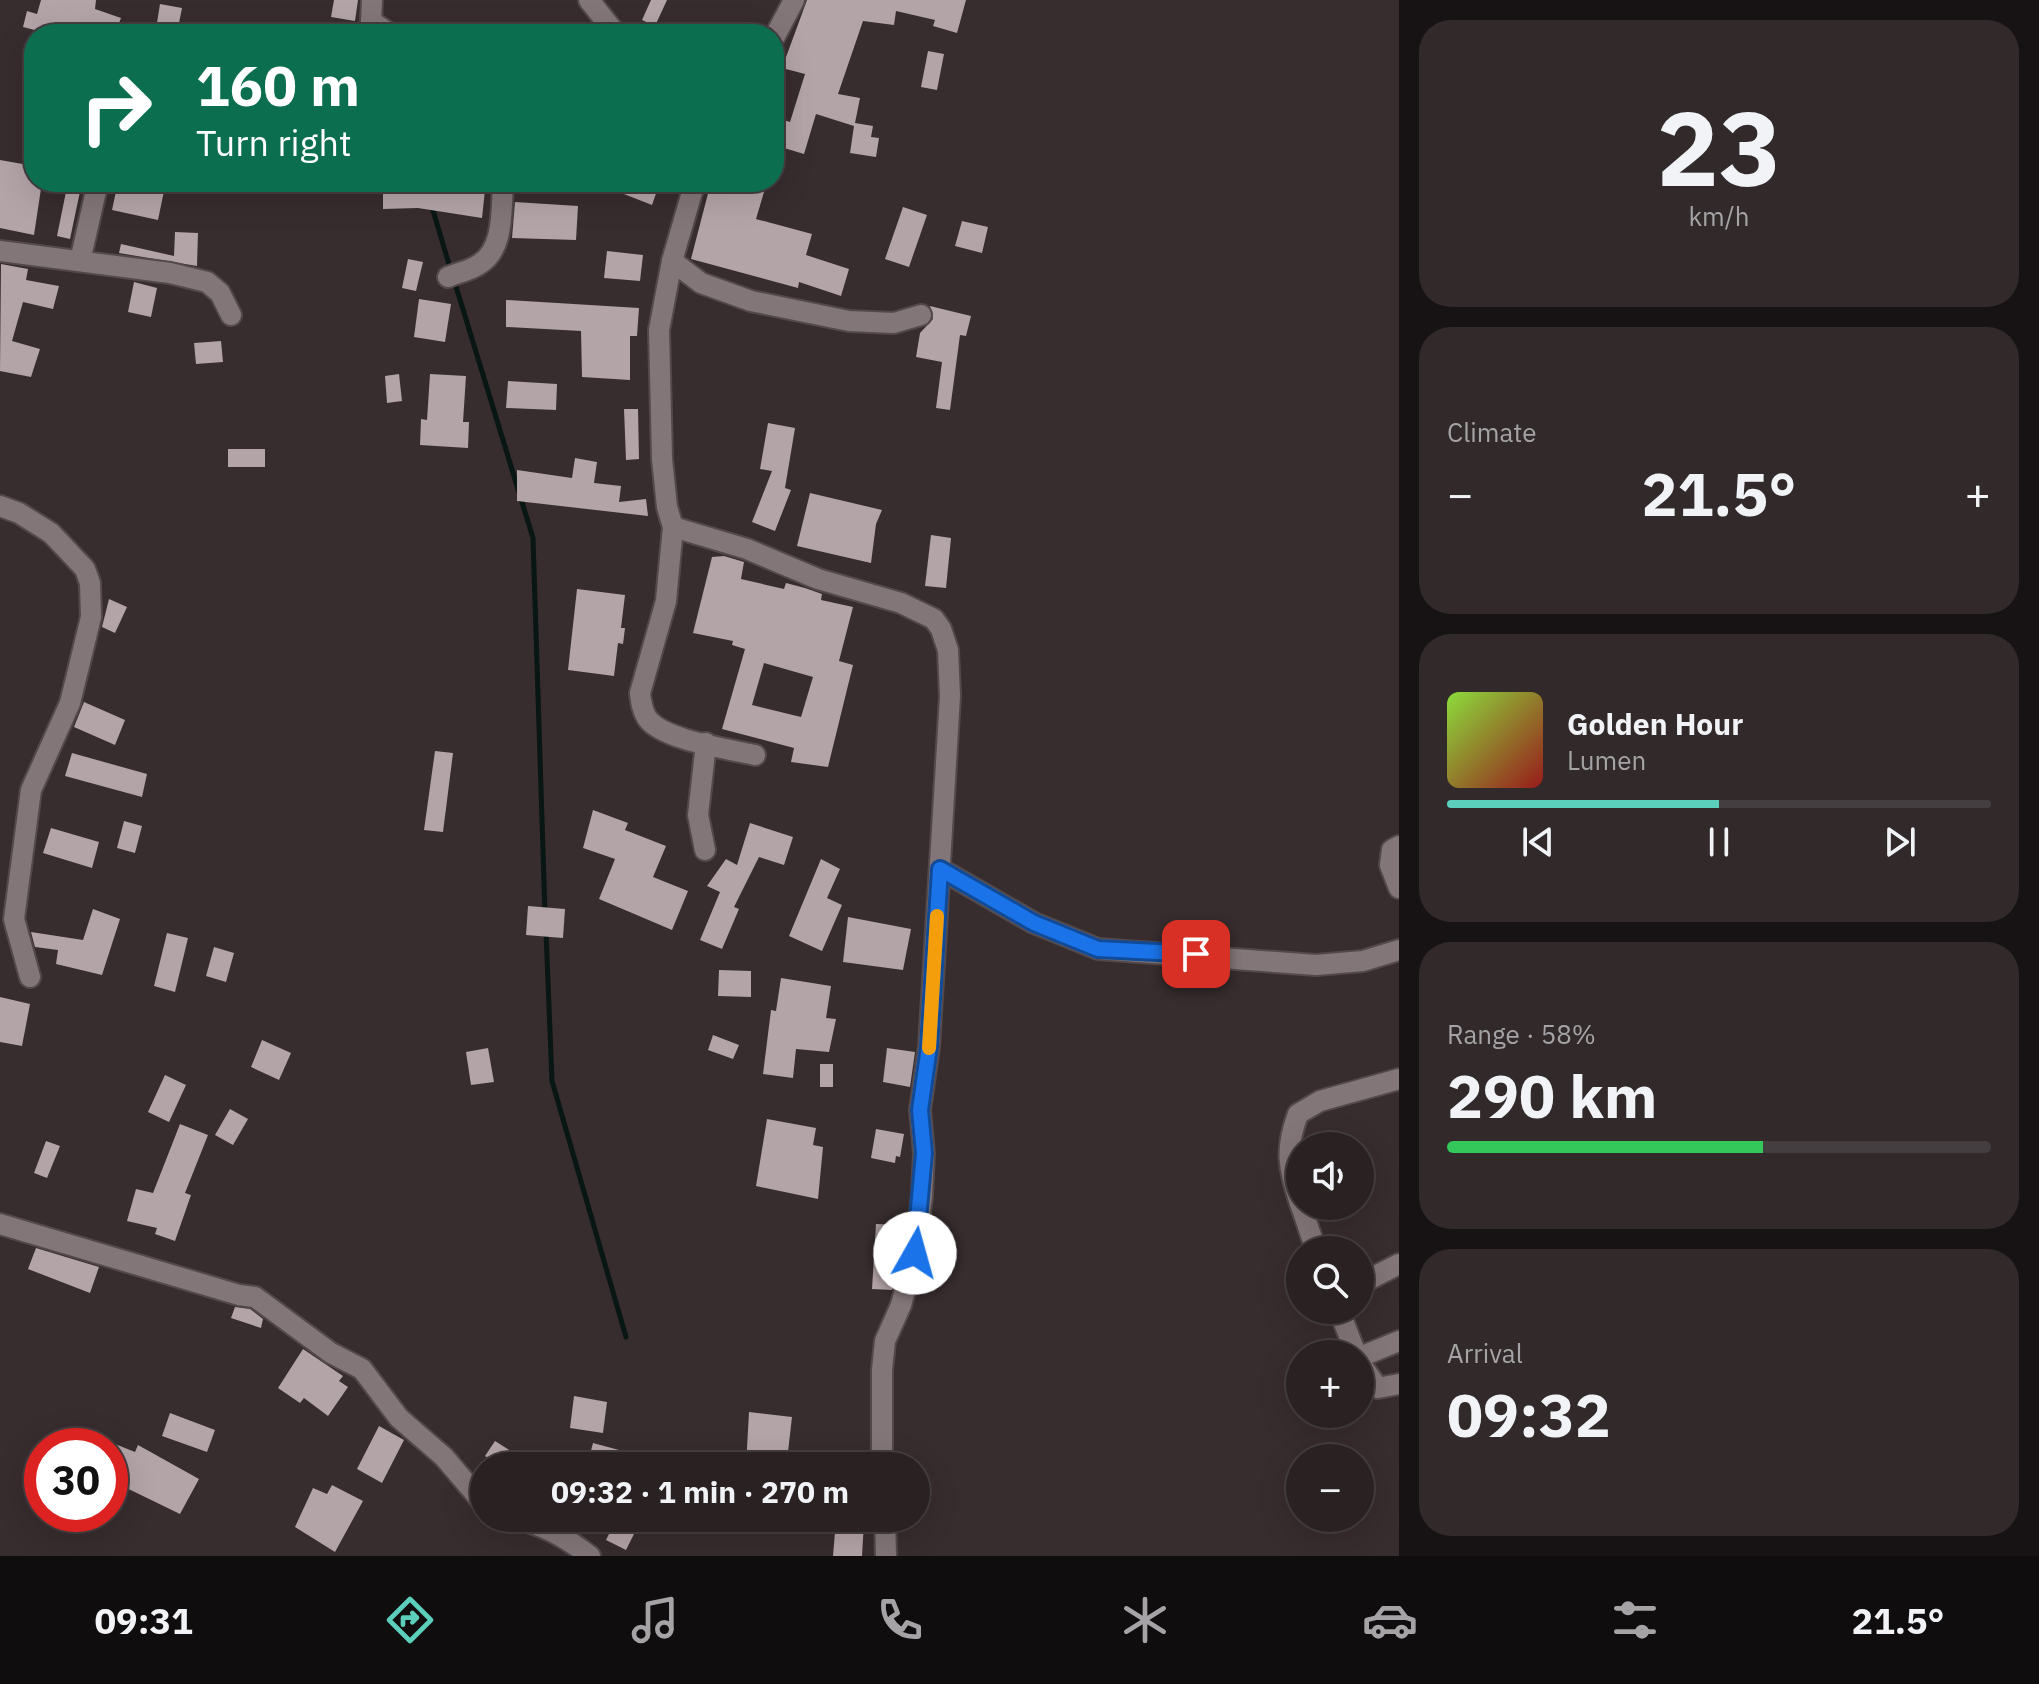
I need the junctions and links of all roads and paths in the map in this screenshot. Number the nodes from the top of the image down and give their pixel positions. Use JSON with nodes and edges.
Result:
{"nodes":[{"id":1,"x":372,"y":0,"type":"edge"},
{"id":2,"x":589,"y":0,"type":"edge"},
{"id":3,"x":794,"y":0,"type":"edge"},
{"id":4,"x":375,"y":24,"type":"edge"},
{"id":5,"x":608,"y":24,"type":"edge"},
{"id":6,"x":781,"y":24,"type":"edge"},
{"id":7,"x":96,"y":192,"type":"edge"},
{"id":8,"x":502,"y":192,"type":"edge"},
{"id":9,"x":692,"y":192,"type":"edge"},
{"id":10,"x":0,"y":251,"type":"edge"},
{"id":11,"x":80,"y":261,"type":"junction"},
{"id":12,"x":672,"y":261,"type":"junction"},
{"id":13,"x":448,"y":277,"type":"dead end"},
{"id":14,"x":231,"y":315,"type":"dead end"},
{"id":15,"x":921,"y":315,"type":"dead end"},
{"id":16,"x":0,"y":506,"type":"edge"},
{"id":17,"x":673,"y":527,"type":"junction"},
{"id":18,"x":706,"y":743,"type":"junction"},
{"id":19,"x":755,"y":755,"type":"dead end"},
{"id":20,"x":1399,"y":846,"type":"edge"},
{"id":21,"x":705,"y":850,"type":"dead end"},
{"id":22,"x":940,"y":869,"type":"junction"},
{"id":23,"x":1399,"y":888,"type":"edge"},
{"id":24,"x":1399,"y":950,"type":"edge"},
{"id":25,"x":30,"y":977,"type":"dead end"},
{"id":26,"x":1399,"y":1079,"type":"edge"},
{"id":27,"x":1291,"y":1132,"type":"edge"},
{"id":28,"x":0,"y":1224,"type":"edge"},
{"id":29,"x":1399,"y":1264,"type":"edge"},
{"id":30,"x":1374,"y":1277,"type":"edge"},
{"id":31,"x":1399,"y":1341,"type":"edge"},
{"id":32,"x":1374,"y":1352,"type":"edge"},
{"id":33,"x":1374,"y":1382,"type":"edge"},
{"id":34,"x":1399,"y":1384,"type":"edge"},
{"id":35,"x":882,"y":1452,"type":"edge"},
{"id":36,"x":470,"y":1488,"type":"edge"},
{"id":37,"x":556,"y":1532,"type":"edge"},
{"id":38,"x":885,"y":1532,"type":"edge"},
{"id":39,"x":590,"y":1556,"type":"edge"},
{"id":40,"x":886,"y":1556,"type":"edge"}],
"edges":[{"from":1,"to":4,"type":"street"},
{"from":2,"to":5,"type":"street"},
{"from":3,"to":6,"type":"street"},
{"from":7,"to":11,"type":"street"},
{"from":8,"to":13,"type":"street"},
{"from":9,"to":12,"type":"street"},
{"from":10,"to":11,"type":"street"},
{"from":11,"to":14,"type":"street"},
{"from":12,"to":15,"type":"street"},
{"from":12,"to":17,"type":"street"},
{"from":16,"to":25,"type":"street"},
{"from":17,"to":18,"type":"street"},
{"from":17,"to":22,"type":"street"},
{"from":18,"to":19,"type":"street"},
{"from":18,"to":21,"type":"street"},
{"from":20,"to":23,"type":"street"},
{"from":22,"to":24,"type":"street"},
{"from":22,"to":35,"type":"street"},
{"from":26,"to":27,"type":"street"},
{"from":28,"to":36,"type":"street"},
{"from":29,"to":30,"type":"street"},
{"from":31,"to":32,"type":"street"},
{"from":33,"to":34,"type":"street"},
{"from":37,"to":39,"type":"street"},
{"from":38,"to":40,"type":"street"}]}
